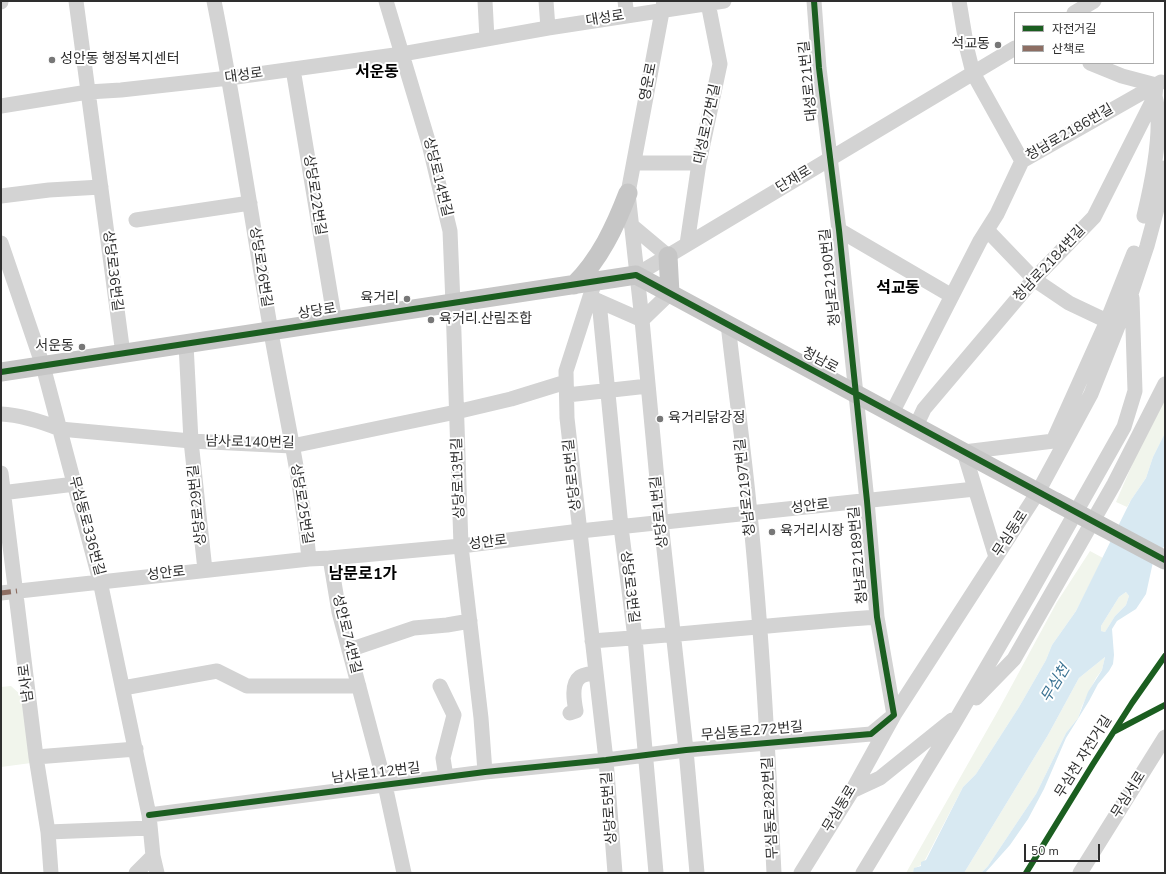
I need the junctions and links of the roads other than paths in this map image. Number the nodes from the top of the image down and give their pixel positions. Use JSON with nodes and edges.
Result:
{"nodes":[{"id":1,"x":76,"y":1,"type":"edge"},
{"id":2,"x":214,"y":1,"type":"edge"},
{"id":3,"x":386,"y":1,"type":"edge"},
{"id":4,"x":485,"y":1,"type":"edge"},
{"id":5,"x":546,"y":1,"type":"edge"},
{"id":6,"x":625,"y":1,"type":"edge"},
{"id":7,"x":724,"y":1,"type":"edge"},
{"id":8,"x":814,"y":1,"type":"edge"},
{"id":9,"x":959,"y":1,"type":"edge"},
{"id":10,"x":1094,"y":1,"type":"edge"},
{"id":11,"x":708,"y":4,"type":"junction"},
{"id":12,"x":663,"y":6,"type":"edge"},
{"id":13,"x":1076,"y":12,"type":"edge"},
{"id":14,"x":627,"y":16,"type":"junction"},
{"id":15,"x":548,"y":28,"type":"junction"},
{"id":16,"x":487,"y":39,"type":"junction"},
{"id":17,"x":1014,"y":49,"type":"edge"},
{"id":18,"x":402,"y":54,"type":"junction"},
{"id":19,"x":1092,"y":64,"type":"edge"},
{"id":20,"x":293,"y":69,"type":"junction"},
{"id":21,"x":973,"y":73,"type":"junction"},
{"id":22,"x":229,"y":78,"type":"junction"},
{"id":23,"x":1159,"y":87,"type":"edge"},
{"id":24,"x":88,"y":92,"type":"junction"},
{"id":25,"x":1,"y":106,"type":"edge"},
{"id":26,"x":830,"y":159,"type":"junction"},
{"id":27,"x":1022,"y":161,"type":"junction"},
{"id":28,"x":634,"y":163,"type":"junction"},
{"id":29,"x":699,"y":163,"type":"junction"},
{"id":30,"x":1165,"y":168,"type":"edge"},
{"id":31,"x":101,"y":187,"type":"junction"},
{"id":32,"x":628,"y":193,"type":"junction"},
{"id":33,"x":1,"y":196,"type":"edge"},
{"id":34,"x":250,"y":203,"type":"junction"},
{"id":35,"x":136,"y":220,"type":"dead end"},
{"id":36,"x":631,"y":225,"type":"junction"},
{"id":37,"x":839,"y":230,"type":"junction"},
{"id":38,"x":987,"y":230,"type":"junction"},
{"id":39,"x":1,"y":243,"type":"edge"},
{"id":40,"x":687,"y":244,"type":"junction"},
{"id":41,"x":668,"y":256,"type":"junction"},
{"id":42,"x":636,"y":275,"type":"junction"},
{"id":43,"x":1034,"y":279,"type":"junction"},
{"id":44,"x":574,"y":285,"type":"junction"},
{"id":45,"x":1132,"y":291,"type":"junction"},
{"id":46,"x":594,"y":293,"type":"junction"},
{"id":47,"x":670,"y":293,"type":"junction"},
{"id":48,"x":952,"y":296,"type":"junction"},
{"id":49,"x":453,"y":304,"type":"junction"},
{"id":50,"x":642,"y":320,"type":"junction"},
{"id":51,"x":1107,"y":321,"type":"junction"},
{"id":52,"x":335,"y":322,"type":"junction"},
{"id":53,"x":728,"y":324,"type":"junction"},
{"id":54,"x":271,"y":331,"type":"junction"},
{"id":55,"x":186,"y":344,"type":"junction"},
{"id":56,"x":123,"y":354,"type":"junction"},
{"id":57,"x":43,"y":366,"type":"junction"},
{"id":58,"x":1,"y":372,"type":"edge"},
{"id":59,"x":1165,"y":384,"type":"edge"},
{"id":60,"x":648,"y":386,"type":"junction"},
{"id":61,"x":566,"y":388,"type":"junction"},
{"id":62,"x":607,"y":390,"type":"junction"},
{"id":63,"x":855,"y":393,"type":"junction"},
{"id":64,"x":456,"y":412,"type":"junction"},
{"id":65,"x":892,"y":413,"type":"junction"},
{"id":66,"x":1,"y":414,"type":"edge"},
{"id":67,"x":916,"y":426,"type":"junction"},
{"id":68,"x":60,"y":429,"type":"junction"},
{"id":69,"x":1059,"y":440,"type":"junction"},
{"id":70,"x":190,"y":442,"type":"junction"},
{"id":71,"x":292,"y":446,"type":"junction"},
{"id":72,"x":964,"y":452,"type":"junction"},
{"id":73,"x":1,"y":473,"type":"edge"},
{"id":74,"x":74,"y":484,"type":"junction"},
{"id":75,"x":974,"y":489,"type":"junction"},
{"id":76,"x":1038,"y":492,"type":"junction"},
{"id":77,"x":2,"y":493,"type":"edge"},
{"id":78,"x":867,"y":501,"type":"junction"},
{"id":79,"x":750,"y":513,"type":"junction"},
{"id":80,"x":661,"y":522,"type":"junction"},
{"id":81,"x":621,"y":527,"type":"junction"},
{"id":82,"x":580,"y":531,"type":"junction"},
{"id":83,"x":461,"y":546,"type":"junction"},
{"id":84,"x":996,"y":557,"type":"junction"},
{"id":85,"x":330,"y":558,"type":"junction"},
{"id":86,"x":309,"y":559,"type":"junction"},
{"id":87,"x":1165,"y":560,"type":"edge"},
{"id":88,"x":205,"y":570,"type":"junction"},
{"id":89,"x":100,"y":581,"type":"junction"},
{"id":90,"x":16,"y":591,"type":"junction"},
{"id":91,"x":1,"y":593,"type":"edge"},
{"id":92,"x":877,"y":617,"type":"junction"},
{"id":93,"x":470,"y":621,"type":"junction"},
{"id":94,"x":760,"y":626,"type":"junction"},
{"id":95,"x":674,"y":635,"type":"junction"},
{"id":96,"x":635,"y":638,"type":"junction"},
{"id":97,"x":592,"y":641,"type":"junction"},
{"id":98,"x":349,"y":650,"type":"junction"},
{"id":99,"x":596,"y":672,"type":"junction"},
{"id":100,"x":359,"y":686,"type":"junction"},
{"id":101,"x":440,"y":686,"type":"dead end"},
{"id":102,"x":123,"y":688,"type":"junction"},
{"id":103,"x":570,"y":713,"type":"dead end"},
{"id":104,"x":894,"y":715,"type":"junction"},
{"id":105,"x":959,"y":715,"type":"junction"},
{"id":106,"x":1165,"y":737,"type":"edge"},
{"id":107,"x":768,"y":742,"type":"junction"},
{"id":108,"x":136,"y":749,"type":"junction"},
{"id":109,"x":686,"y":750,"type":"junction"},
{"id":110,"x":645,"y":755,"type":"junction"},
{"id":111,"x":36,"y":757,"type":"junction"},
{"id":112,"x":1159,"y":759,"type":"edge"},
{"id":113,"x":606,"y":760,"type":"junction"},
{"id":114,"x":484,"y":772,"type":"junction"},
{"id":115,"x":446,"y":777,"type":"junction"},
{"id":116,"x":386,"y":785,"type":"junction"},
{"id":117,"x":852,"y":791,"type":"junction"},
{"id":118,"x":149,"y":821,"type":"junction"},
{"id":119,"x":48,"y":832,"type":"junction"},
{"id":120,"x":153,"y":856,"type":"junction"},
{"id":121,"x":51,"y":873,"type":"edge"},
{"id":122,"x":136,"y":873,"type":"edge"},
{"id":123,"x":156,"y":873,"type":"edge"},
{"id":124,"x":404,"y":873,"type":"edge"},
{"id":125,"x":615,"y":873,"type":"edge"},
{"id":126,"x":656,"y":873,"type":"edge"},
{"id":127,"x":697,"y":873,"type":"edge"},
{"id":128,"x":774,"y":873,"type":"edge"},
{"id":129,"x":801,"y":873,"type":"edge"},
{"id":130,"x":863,"y":873,"type":"edge"},
{"id":131,"x":1080,"y":873,"type":"edge"}],
"edges":[{"from":1,"to":24,"type":"street","name":"상당로36번길"},
{"from":2,"to":22,"type":"street","name":"상당로26번길"},
{"from":3,"to":18,"type":"street","name":"상당로14번길"},
{"from":4,"to":16,"type":"street"},
{"from":5,"to":15,"type":"street"},
{"from":6,"to":14,"type":"street"},
{"from":7,"to":11,"type":"street","name":"대성로"},
{"from":8,"to":26,"type":"street","name":"대성로21번길"},
{"from":9,"to":21,"type":"street"},
{"from":10,"to":13,"type":"street"},
{"from":11,"to":12,"type":"street","name":"대성로"},
{"from":11,"to":29,"type":"street","name":"대성로27번길"},
{"from":12,"to":14,"type":"street","name":"대성로"},
{"from":12,"to":28,"type":"street","name":"영운로"},
{"from":14,"to":15,"type":"street","name":"대성로"},
{"from":15,"to":16,"type":"street","name":"대성로"},
{"from":16,"to":18,"type":"street","name":"대성로"},
{"from":17,"to":21,"type":"street","name":"단재로"},
{"from":18,"to":20,"type":"street","name":"대성로"},
{"from":18,"to":49,"type":"street","name":"상당로14번길"},
{"from":19,"to":23,"type":"street"},
{"from":20,"to":22,"type":"street","name":"대성로"},
{"from":20,"to":52,"type":"street","name":"상당로22번길"},
{"from":21,"to":26,"type":"street","name":"단재로"},
{"from":21,"to":27,"type":"street"},
{"from":22,"to":24,"type":"street","name":"대성로"},
{"from":22,"to":34,"type":"street","name":"상당로26번길"},
{"from":23,"to":27,"type":"street","name":"청남로2186번길"},
{"from":23,"to":43,"type":"street","name":"청남로2184번길"},
{"from":23,"to":51,"type":"street","name":"무심동로"},
{"from":24,"to":25,"type":"street","name":"대성로"},
{"from":24,"to":31,"type":"street","name":"상당로36번길"},
{"from":26,"to":37,"type":"street","name":"청남로2190번길"},
{"from":26,"to":40,"type":"street","name":"단재로"},
{"from":27,"to":38,"type":"street","name":"청남로2186번길"},
{"from":28,"to":29,"type":"street"},
{"from":28,"to":32,"type":"street","name":"영운로"},
{"from":29,"to":40,"type":"street","name":"대성로27번길"},
{"from":30,"to":45,"type":"street","name":"무심동로"},
{"from":31,"to":33,"type":"street"},
{"from":31,"to":56,"type":"street","name":"상당로36번길"},
{"from":32,"to":36,"type":"street","name":"영운로"},
{"from":32,"to":44,"type":"main road"},
{"from":34,"to":35,"type":"street"},
{"from":34,"to":54,"type":"street","name":"상당로26번길"},
{"from":36,"to":41,"type":"street"},
{"from":36,"to":42,"type":"street","name":"영운로"},
{"from":37,"to":48,"type":"street","name":"청남로2190번길"},
{"from":37,"to":63,"type":"street","name":"청남로2190번길"},
{"from":38,"to":43,"type":"street"},
{"from":38,"to":48,"type":"street","name":"청남로2186번길"},
{"from":39,"to":57,"type":"street"},
{"from":40,"to":41,"type":"street","name":"단재로"},
{"from":41,"to":42,"type":"street","name":"단재로"},
{"from":41,"to":47,"type":"main road"},
{"from":42,"to":46,"type":"main road","name":"상당로"},
{"from":42,"to":47,"type":"main road","name":"청남로"},
{"from":42,"to":50,"type":"street","name":"상당로1번길"},
{"from":43,"to":51,"type":"street"},
{"from":43,"to":67,"type":"street","name":"청남로2184번길"},
{"from":44,"to":46,"type":"main road","name":"상당로"},
{"from":44,"to":49,"type":"main road","name":"상당로"},
{"from":45,"to":69,"type":"street","name":"무심동로"},
{"from":45,"to":105,"type":"street"},
{"from":46,"to":50,"type":"street"},
{"from":46,"to":61,"type":"street","name":"상당로5번길"},
{"from":46,"to":62,"type":"street","name":"상당로3번길"},
{"from":47,"to":50,"type":"street"},
{"from":47,"to":53,"type":"main road","name":"청남로"},
{"from":48,"to":65,"type":"street","name":"청남로2186번길"},
{"from":49,"to":52,"type":"main road","name":"상당로"},
{"from":49,"to":64,"type":"street","name":"상당로13번길"},
{"from":50,"to":60,"type":"street","name":"상당로1번길"},
{"from":51,"to":69,"type":"street","name":"무심동로"},
{"from":52,"to":54,"type":"main road","name":"상당로"},
{"from":53,"to":63,"type":"main road","name":"청남로"},
{"from":53,"to":79,"type":"street","name":"청남로2197번길"},
{"from":54,"to":55,"type":"main road","name":"상당로"},
{"from":54,"to":71,"type":"street","name":"상당로25번길"},
{"from":55,"to":56,"type":"main road","name":"상당로"},
{"from":55,"to":70,"type":"street","name":"상당로29번길"},
{"from":56,"to":57,"type":"main road","name":"상당로"},
{"from":57,"to":58,"type":"main road","name":"상당로"},
{"from":57,"to":68,"type":"street","name":"무심동로336번길"},
{"from":59,"to":105,"type":"street"},
{"from":60,"to":62,"type":"street","name":"남사로140번길"},
{"from":60,"to":80,"type":"street","name":"상당로1번길"},
{"from":61,"to":62,"type":"street","name":"남사로140번길"},
{"from":61,"to":64,"type":"street","name":"남사로140번길"},
{"from":61,"to":82,"type":"street","name":"상당로5번길"},
{"from":62,"to":81,"type":"street","name":"상당로3번길"},
{"from":63,"to":65,"type":"main road","name":"청남로"},
{"from":63,"to":78,"type":"street","name":"청남로2189번길"},
{"from":64,"to":71,"type":"street","name":"남사로140번길"},
{"from":64,"to":83,"type":"street","name":"상당로13번길"},
{"from":65,"to":67,"type":"main road","name":"청남로"},
{"from":66,"to":68,"type":"street","name":"남사로140번길"},
{"from":67,"to":72,"type":"main road","name":"청남로"},
{"from":68,"to":70,"type":"street","name":"남사로140번길"},
{"from":68,"to":74,"type":"street","name":"무심동로336번길"},
{"from":69,"to":72,"type":"street"},
{"from":69,"to":76,"type":"street","name":"무심동로"},
{"from":70,"to":71,"type":"street","name":"남사로140번길"},
{"from":70,"to":88,"type":"street","name":"상당로29번길"},
{"from":71,"to":86,"type":"street","name":"상당로25번길"},
{"from":72,"to":75,"type":"street"},
{"from":72,"to":76,"type":"main road","name":"청남로"},
{"from":73,"to":77,"type":"street","name":"남사로"},
{"from":74,"to":77,"type":"street"},
{"from":74,"to":89,"type":"street","name":"무심동로336번길"},
{"from":75,"to":78,"type":"street","name":"성안로"},
{"from":75,"to":84,"type":"street"},
{"from":76,"to":84,"type":"street","name":"무심동로"},
{"from":76,"to":87,"type":"main road","name":"청남로","bridge":true},
{"from":77,"to":90,"type":"street","name":"남사로"},
{"from":78,"to":79,"type":"street","name":"성안로"},
{"from":78,"to":92,"type":"street","name":"청남로2189번길"},
{"from":79,"to":80,"type":"street","name":"성안로"},
{"from":79,"to":94,"type":"street","name":"청남로2197번길"},
{"from":80,"to":81,"type":"street","name":"성안로"},
{"from":80,"to":95,"type":"street","name":"상당로1번길"},
{"from":81,"to":82,"type":"street","name":"성안로"},
{"from":81,"to":96,"type":"street","name":"상당로3번길"},
{"from":82,"to":83,"type":"street","name":"성안로"},
{"from":82,"to":97,"type":"street","name":"상당로5번길"},
{"from":83,"to":85,"type":"street","name":"성안로"},
{"from":83,"to":93,"type":"street","name":"상당로13번길"},
{"from":84,"to":104,"type":"street","name":"무심동로"},
{"from":85,"to":86,"type":"street","name":"성안로"},
{"from":85,"to":98,"type":"street","name":"성안로74번길"},
{"from":86,"to":88,"type":"street","name":"성안로"},
{"from":88,"to":89,"type":"street","name":"성안로"},
{"from":89,"to":90,"type":"street","name":"성안로"},
{"from":89,"to":102,"type":"street","name":"무심동로336번길"},
{"from":90,"to":91,"type":"street","name":"성안로"},
{"from":90,"to":111,"type":"street","name":"남사로"},
{"from":92,"to":94,"type":"street","name":"청남로2189번길"},
{"from":92,"to":104,"type":"street","name":"청남로2189번길"},
{"from":93,"to":98,"type":"street"},
{"from":93,"to":114,"type":"street","name":"상당로13번길"},
{"from":94,"to":95,"type":"street"},
{"from":94,"to":107,"type":"street","name":"청남로2197번길"},
{"from":95,"to":96,"type":"street"},
{"from":95,"to":109,"type":"street","name":"상당로1번길"},
{"from":96,"to":97,"type":"street"},
{"from":96,"to":110,"type":"street","name":"상당로3번길"},
{"from":97,"to":99,"type":"street","name":"상당로5번길"},
{"from":98,"to":100,"type":"street","name":"성안로74번길"},
{"from":99,"to":103,"type":"street"},
{"from":99,"to":113,"type":"street","name":"상당로5번길"},
{"from":100,"to":102,"type":"street","name":"성안로74번길"},
{"from":100,"to":116,"type":"street","name":"성안로74번길"},
{"from":101,"to":115,"type":"street"},
{"from":102,"to":108,"type":"street","name":"무심동로336번길"},
{"from":104,"to":107,"type":"street","name":"무심동로272번길"},
{"from":104,"to":117,"type":"street","name":"무심동로"},
{"from":105,"to":117,"type":"street"},
{"from":105,"to":130,"type":"street"},
{"from":106,"to":112,"type":"street","name":"무심서로"},
{"from":107,"to":109,"type":"street","name":"무심동로272번길"},
{"from":107,"to":128,"type":"street","name":"무심동로282번길"},
{"from":108,"to":111,"type":"street"},
{"from":108,"to":118,"type":"street","name":"무심동로336번길"},
{"from":109,"to":110,"type":"street","name":"무심동로272번길"},
{"from":109,"to":127,"type":"street","name":"상당로1번길"},
{"from":110,"to":113,"type":"street","name":"무심동로272번길"},
{"from":110,"to":126,"type":"street","name":"상당로3번길"},
{"from":111,"to":119,"type":"street","name":"남사로"},
{"from":112,"to":131,"type":"street","name":"무심서로"},
{"from":113,"to":114,"type":"street","name":"남사로112번길"},
{"from":113,"to":125,"type":"street","name":"상당로5번길"},
{"from":114,"to":115,"type":"street","name":"남사로112번길"},
{"from":115,"to":116,"type":"street","name":"남사로112번길"},
{"from":116,"to":118,"type":"street","name":"남사로112번길"},
{"from":116,"to":124,"type":"street","name":"성안로74번길"},
{"from":117,"to":129,"type":"street","name":"무심동로"},
{"from":118,"to":119,"type":"street","name":"남사로112번길"},
{"from":118,"to":120,"type":"street","name":"무심동로336번길"},
{"from":119,"to":121,"type":"street","name":"남사로"},
{"from":120,"to":122,"type":"street"},
{"from":120,"to":123,"type":"street","name":"무심동로336번길"}]}
